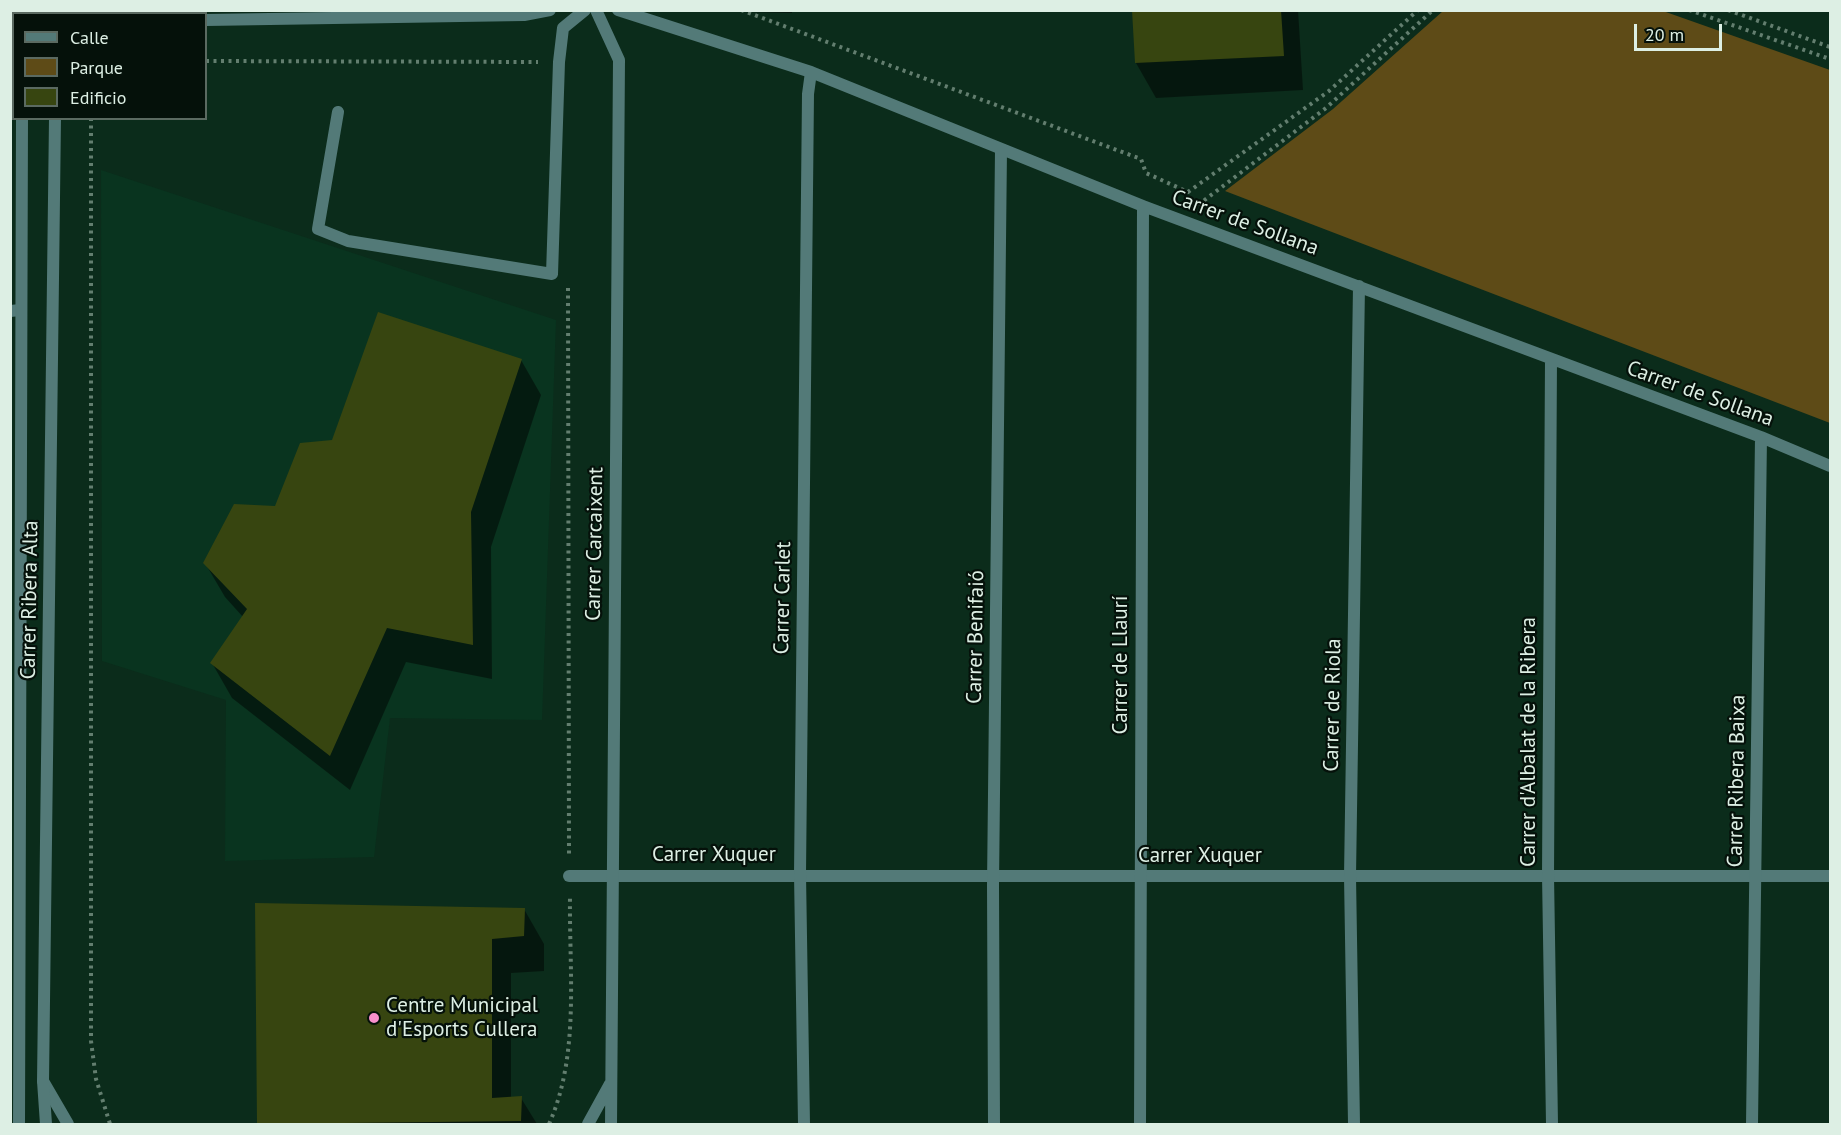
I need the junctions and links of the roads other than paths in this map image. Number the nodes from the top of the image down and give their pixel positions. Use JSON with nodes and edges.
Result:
{"nodes":[{"id":1,"x":550,"y":10,"type":"edge"},
{"id":2,"x":585,"y":10,"type":"edge"},
{"id":3,"x":596,"y":10,"type":"edge"},
{"id":4,"x":618,"y":10,"type":"edge"},
{"id":5,"x":207,"y":20,"type":"edge"},
{"id":6,"x":811,"y":72,"type":"junction"},
{"id":7,"x":338,"y":112,"type":"dead end"},
{"id":8,"x":22,"y":120,"type":"edge"},
{"id":9,"x":55,"y":120,"type":"edge"},
{"id":10,"x":1001,"y":150,"type":"junction"},
{"id":11,"x":1143,"y":206,"type":"junction"},
{"id":12,"x":1359,"y":286,"type":"junction"},
{"id":13,"x":16,"y":311,"type":"edge"},
{"id":14,"x":1551,"y":360,"type":"junction"},
{"id":15,"x":1761,"y":437,"type":"junction"},
{"id":16,"x":1830,"y":466,"type":"edge"},
{"id":17,"x":16,"y":507,"type":"edge"},
{"id":18,"x":15,"y":706,"type":"edge"},
{"id":19,"x":611,"y":874,"type":"junction"},
{"id":20,"x":800,"y":874,"type":"junction"},
{"id":21,"x":1548,"y":875,"type":"junction"},
{"id":22,"x":569,"y":876,"type":"road end"},
{"id":23,"x":993,"y":876,"type":"junction"},
{"id":24,"x":1140,"y":876,"type":"junction"},
{"id":25,"x":1350,"y":876,"type":"junction"},
{"id":26,"x":1756,"y":876,"type":"junction"},
{"id":27,"x":1830,"y":876,"type":"edge"},
{"id":28,"x":15,"y":903,"type":"edge"},
{"id":29,"x":43,"y":1081,"type":"junction"},
{"id":30,"x":611,"y":1083,"type":"junction"},
{"id":31,"x":15,"y":1092,"type":"edge"},
{"id":32,"x":19,"y":1125,"type":"edge"},
{"id":33,"x":46,"y":1125,"type":"edge"},
{"id":34,"x":68,"y":1125,"type":"edge"},
{"id":35,"x":588,"y":1125,"type":"edge"},
{"id":36,"x":611,"y":1125,"type":"edge"},
{"id":37,"x":804,"y":1125,"type":"edge"},
{"id":38,"x":994,"y":1125,"type":"edge"},
{"id":39,"x":1140,"y":1125,"type":"edge"},
{"id":40,"x":1354,"y":1125,"type":"edge"},
{"id":41,"x":1552,"y":1125,"type":"edge"},
{"id":42,"x":1752,"y":1125,"type":"edge"}],
"edges":[{"from":1,"to":5,"type":"street"},
{"from":2,"to":7,"type":"street"},
{"from":3,"to":19,"type":"street","name":"Carrer Carcaixent"},
{"from":4,"to":6,"type":"street","name":"Carrer de Sollana"},
{"from":6,"to":10,"type":"street","name":"Carrer de Sollana"},
{"from":6,"to":20,"type":"street","name":"Carrer Carlet"},
{"from":8,"to":13,"type":"street","name":"Carrer Ribera Alta"},
{"from":9,"to":29,"type":"street","name":"Carrer Ribera Alta"},
{"from":10,"to":11,"type":"street","name":"Carrer de Sollana"},
{"from":10,"to":23,"type":"street","name":"Carrer Benifaió"},
{"from":11,"to":12,"type":"street","name":"Carrer de Sollana"},
{"from":11,"to":24,"type":"street","name":"Carrer de Llaurí"},
{"from":12,"to":14,"type":"street","name":"Carrer de Sollana"},
{"from":12,"to":25,"type":"street","name":"Carrer de Riola"},
{"from":13,"to":17,"type":"street","name":"Carrer Ribera Alta"},
{"from":14,"to":15,"type":"street","name":"Carrer de Sollana"},
{"from":14,"to":21,"type":"street","name":"Carrer d'Albalat de la Ribera"},
{"from":15,"to":16,"type":"street","name":"Carrer de Sollana"},
{"from":15,"to":26,"type":"street","name":"Carrer Ribera Baixa"},
{"from":17,"to":18,"type":"street","name":"Carrer Ribera Alta"},
{"from":18,"to":28,"type":"street","name":"Carrer Ribera Alta"},
{"from":19,"to":20,"type":"street","name":"Carrer Xuquer"},
{"from":19,"to":22,"type":"street","name":"Carrer Xuquer"},
{"from":19,"to":30,"type":"street","name":"Carrer Carcaixent"},
{"from":20,"to":23,"type":"street","name":"Carrer Xuquer"},
{"from":20,"to":37,"type":"street","name":"Carrer Carlet"},
{"from":21,"to":25,"type":"street","name":"Carrer Xuquer"},
{"from":21,"to":26,"type":"street","name":"Carrer Xuquer"},
{"from":21,"to":41,"type":"street","name":"Carrer d'Albalat de la Ribera"},
{"from":23,"to":24,"type":"street","name":"Carrer Xuquer"},
{"from":23,"to":38,"type":"street","name":"Carrer Benifaió"},
{"from":24,"to":25,"type":"street","name":"Carrer Xuquer"},
{"from":24,"to":39,"type":"street","name":"Carrer de Llaurí"},
{"from":25,"to":40,"type":"street","name":"Carrer de Riola"},
{"from":26,"to":27,"type":"street","name":"Carrer Xuquer"},
{"from":26,"to":42,"type":"street","name":"Carrer Ribera Baixa"},
{"from":28,"to":31,"type":"street","name":"Carrer Ribera Alta"},
{"from":29,"to":33,"type":"street","name":"Carrer Ribera Alta"},
{"from":29,"to":34,"type":"street"},
{"from":30,"to":35,"type":"street","name":"Carrer Carcaixent"},
{"from":30,"to":36,"type":"street","name":"Carrer Carcaixent"},
{"from":31,"to":32,"type":"street","name":"Carrer Ribera Alta"}]}
